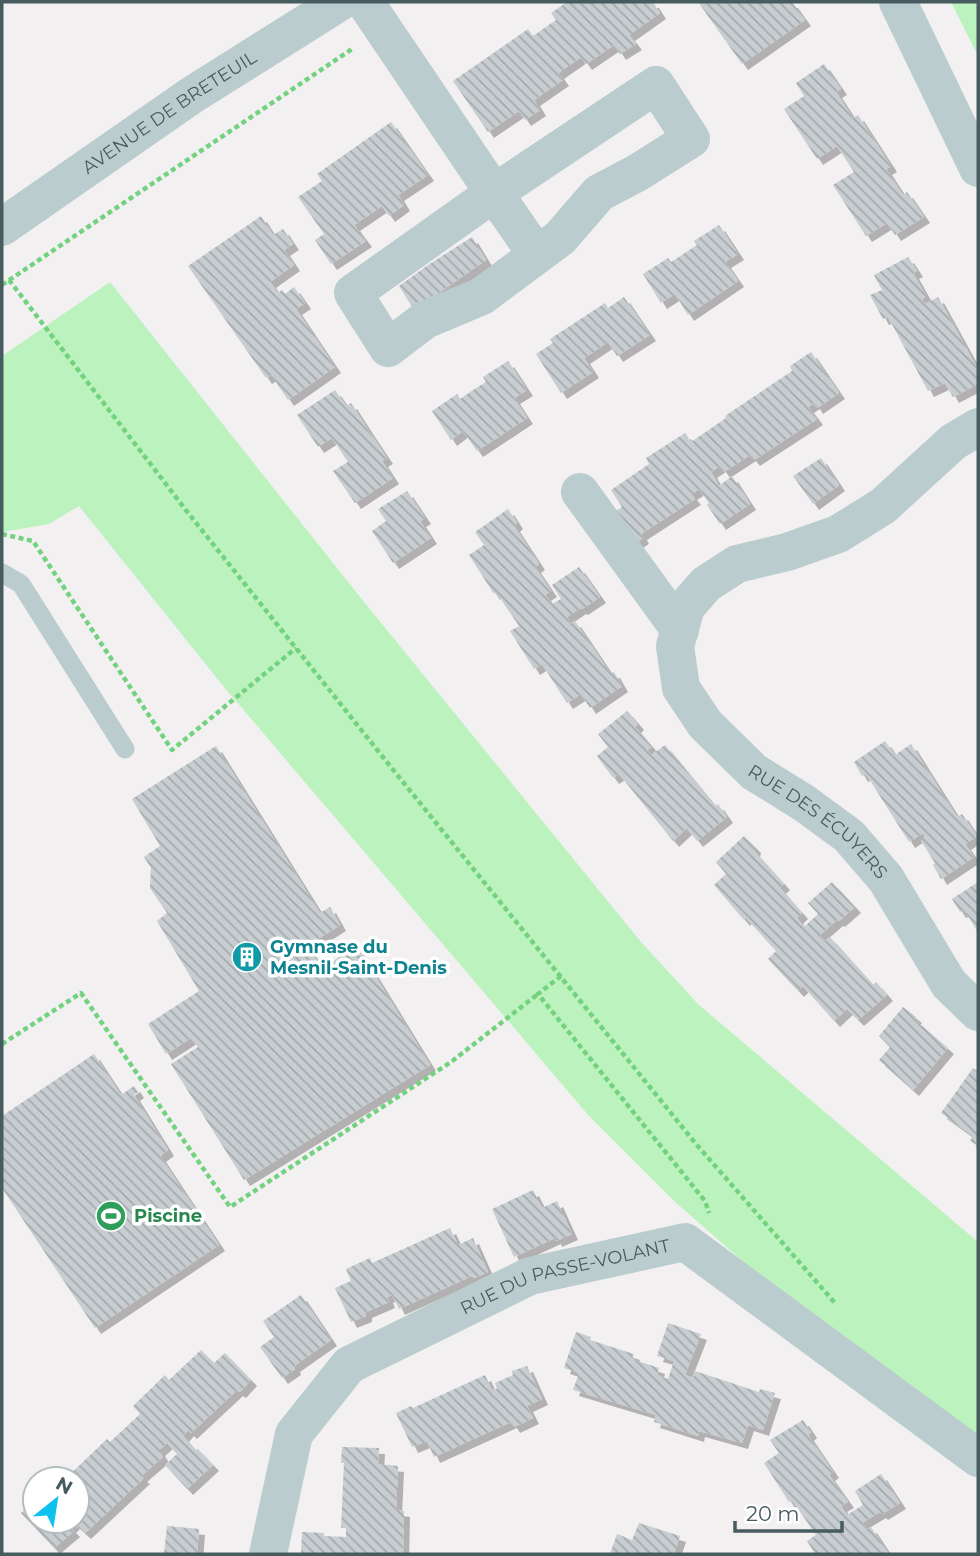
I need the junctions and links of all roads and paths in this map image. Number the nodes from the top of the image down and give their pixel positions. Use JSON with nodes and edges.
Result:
{"nodes":[{"id":1,"x":340,"y":2,"type":"edge"},
{"id":2,"x":898,"y":2,"type":"edge"},
{"id":3,"x":374,"y":15,"type":"edge"},
{"id":4,"x":978,"y":168,"type":"edge"},
{"id":5,"x":494,"y":193,"type":"junction"},
{"id":6,"x":2,"y":227,"type":"edge"},
{"id":7,"x":537,"y":255,"type":"junction"},
{"id":8,"x":9,"y":280,"type":"junction"},
{"id":9,"x":2,"y":285,"type":"edge"},
{"id":10,"x":978,"y":427,"type":"edge"},
{"id":11,"x":580,"y":492,"type":"dead end"},
{"id":12,"x":2,"y":534,"type":"edge"},
{"id":13,"x":2,"y":573,"type":"edge"},
{"id":14,"x":680,"y":630,"type":"junction"},
{"id":15,"x":296,"y":648,"type":"junction"},
{"id":16,"x":125,"y":749,"type":"dead end"},
{"id":17,"x":561,"y":976,"type":"junction"},
{"id":18,"x":538,"y":994,"type":"junction"},
{"id":19,"x":978,"y":1012,"type":"edge"},
{"id":20,"x":2,"y":1044,"type":"edge"},
{"id":21,"x":710,"y":1214,"type":"dead end"},
{"id":22,"x":838,"y":1307,"type":"dead end"},
{"id":23,"x":978,"y":1458,"type":"edge"},
{"id":24,"x":268,"y":1554,"type":"edge"}],
"edges":[{"from":1,"to":6,"type":"street","name":"AVENUE DE BRETEUIL"},
{"from":2,"to":4,"type":"street"},
{"from":3,"to":5,"type":"street"},
{"from":3,"to":8,"type":"path"},
{"from":5,"to":7,"type":"street"},
{"from":5,"to":7,"type":"street"},
{"from":5,"to":7,"type":"street"},
{"from":8,"to":9,"type":"path"},
{"from":8,"to":15,"type":"path"},
{"from":10,"to":14,"type":"street","name":"RUE DES ÉCUYERS"},
{"from":11,"to":14,"type":"street"},
{"from":12,"to":15,"type":"path"},
{"from":13,"to":16,"type":"lane"},
{"from":14,"to":19,"type":"street","name":"RUE DES ÉCUYERS"},
{"from":15,"to":17,"type":"path"},
{"from":17,"to":18,"type":"path"},
{"from":17,"to":22,"type":"path"},
{"from":18,"to":20,"type":"path"},
{"from":18,"to":21,"type":"path"},
{"from":23,"to":24,"type":"street","name":"RUE DU PASSE-VOLANT"}]}
